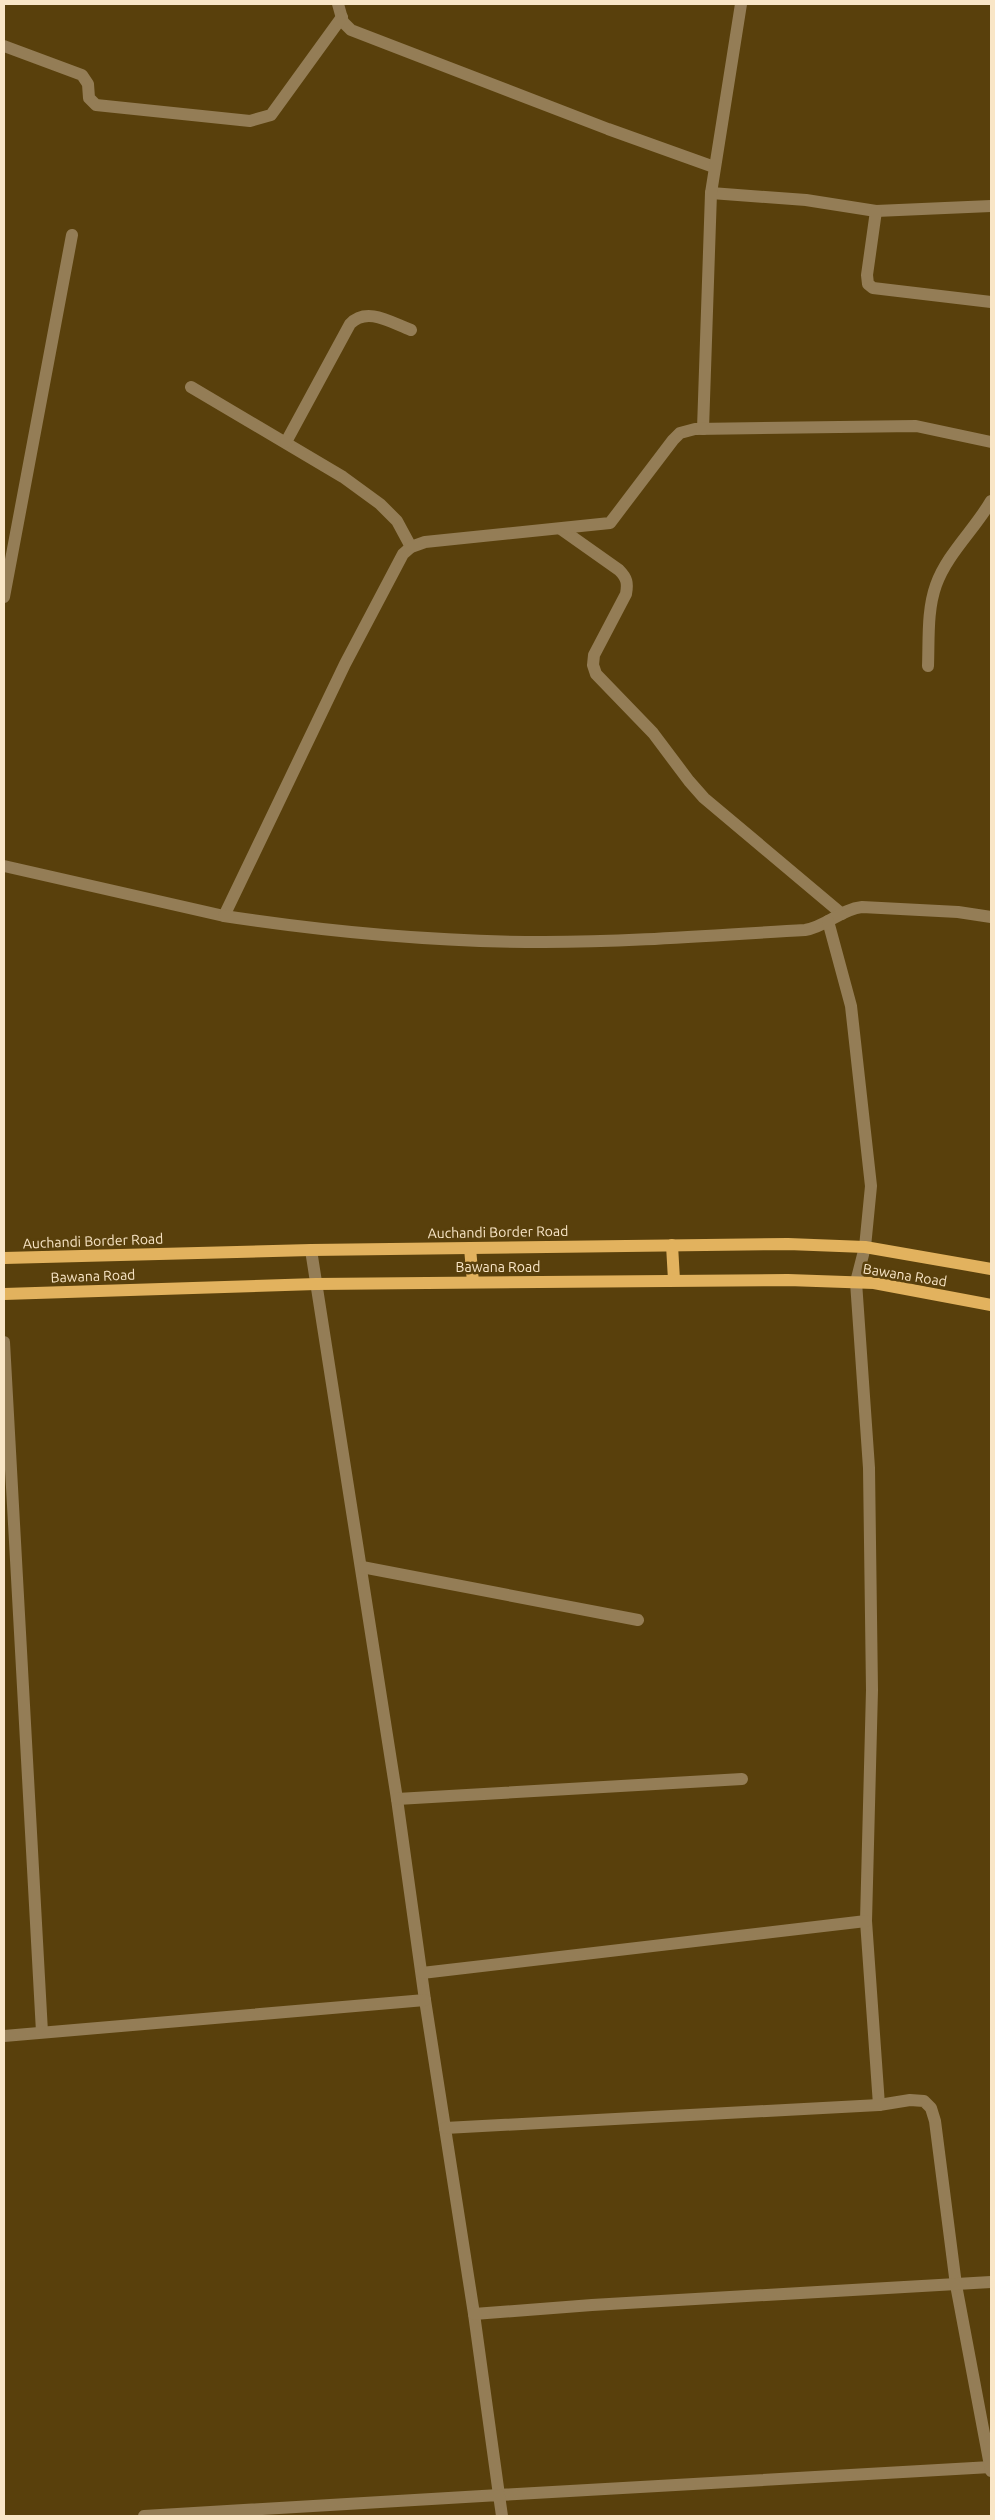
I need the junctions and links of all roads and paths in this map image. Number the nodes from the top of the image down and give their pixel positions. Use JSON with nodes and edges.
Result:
{"nodes":[{"id":1,"x":338,"y":4,"type":"edge"},
{"id":2,"x":741,"y":4,"type":"edge"},
{"id":3,"x":342,"y":17,"type":"junction"},
{"id":4,"x":4,"y":46,"type":"edge"},
{"id":5,"x":714,"y":167,"type":"junction"},
{"id":6,"x":711,"y":193,"type":"junction"},
{"id":7,"x":991,"y":206,"type":"edge"},
{"id":8,"x":876,"y":211,"type":"junction"},
{"id":9,"x":72,"y":235,"type":"dead end"},
{"id":10,"x":991,"y":302,"type":"edge"},
{"id":11,"x":411,"y":330,"type":"dead end"},
{"id":12,"x":191,"y":387,"type":"dead end"},
{"id":13,"x":702,"y":428,"type":"junction"},
{"id":14,"x":286,"y":442,"type":"junction"},
{"id":15,"x":991,"y":442,"type":"edge"},
{"id":16,"x":991,"y":501,"type":"edge"},
{"id":17,"x":561,"y":529,"type":"junction"},
{"id":18,"x":411,"y":547,"type":"junction"},
{"id":19,"x":4,"y":597,"type":"edge"},
{"id":20,"x":928,"y":666,"type":"dead end"},
{"id":21,"x":4,"y":866,"type":"edge"},
{"id":22,"x":842,"y":914,"type":"junction"},
{"id":23,"x":224,"y":916,"type":"junction"},
{"id":24,"x":991,"y":917,"type":"edge"},
{"id":25,"x":828,"y":921,"type":"junction"},
{"id":26,"x":672,"y":1245,"type":"junction"},
{"id":27,"x":865,"y":1247,"type":"junction"},
{"id":28,"x":470,"y":1248,"type":"junction"},
{"id":29,"x":311,"y":1250,"type":"junction"},
{"id":30,"x":4,"y":1258,"type":"edge"},
{"id":31,"x":991,"y":1269,"type":"edge"},
{"id":32,"x":674,"y":1280,"type":"junction"},
{"id":33,"x":473,"y":1282,"type":"junction"},
{"id":34,"x":856,"y":1282,"type":"junction"},
{"id":35,"x":316,"y":1284,"type":"junction"},
{"id":36,"x":4,"y":1294,"type":"edge"},
{"id":37,"x":991,"y":1305,"type":"edge"},
{"id":38,"x":4,"y":1342,"type":"edge"},
{"id":39,"x":362,"y":1568,"type":"junction"},
{"id":40,"x":638,"y":1620,"type":"dead end"},
{"id":41,"x":742,"y":1779,"type":"dead end"},
{"id":42,"x":397,"y":1799,"type":"junction"},
{"id":43,"x":866,"y":1921,"type":"junction"},
{"id":44,"x":422,"y":1973,"type":"junction"},
{"id":45,"x":425,"y":2000,"type":"junction"},
{"id":46,"x":42,"y":2032,"type":"junction"},
{"id":47,"x":4,"y":2036,"type":"edge"},
{"id":48,"x":879,"y":2105,"type":"junction"},
{"id":49,"x":445,"y":2128,"type":"junction"},
{"id":50,"x":991,"y":2282,"type":"edge"},
{"id":51,"x":956,"y":2285,"type":"junction"},
{"id":52,"x":474,"y":2314,"type":"junction"},
{"id":53,"x":991,"y":2467,"type":"edge"},
{"id":54,"x":991,"y":2471,"type":"edge"},
{"id":55,"x":498,"y":2495,"type":"junction"},
{"id":56,"x":144,"y":2516,"type":"edge"},
{"id":57,"x":502,"y":2516,"type":"edge"}],
"edges":[{"from":1,"to":3,"type":"street"},
{"from":2,"to":5,"type":"street"},
{"from":3,"to":4,"type":"street"},
{"from":3,"to":5,"type":"street"},
{"from":5,"to":6,"type":"street"},
{"from":6,"to":8,"type":"street"},
{"from":6,"to":13,"type":"street"},
{"from":7,"to":8,"type":"street"},
{"from":8,"to":10,"type":"street"},
{"from":9,"to":19,"type":"street"},
{"from":11,"to":14,"type":"street"},
{"from":12,"to":14,"type":"street"},
{"from":13,"to":15,"type":"street"},
{"from":13,"to":17,"type":"street"},
{"from":14,"to":18,"type":"street"},
{"from":16,"to":20,"type":"street"},
{"from":17,"to":18,"type":"street"},
{"from":17,"to":22,"type":"street"},
{"from":18,"to":23,"type":"street"},
{"from":21,"to":23,"type":"street"},
{"from":22,"to":24,"type":"street"},
{"from":22,"to":25,"type":"street"},
{"from":23,"to":25,"type":"street"},
{"from":25,"to":27,"type":"street"},
{"from":26,"to":27,"type":"main road","name":"Auchandi Border Road"},
{"from":26,"to":28,"type":"main road","name":"Auchandi Border Road"},
{"from":26,"to":32,"type":"main road"},
{"from":27,"to":31,"type":"main road","name":"Auchandi Border Road"},
{"from":27,"to":34,"type":"street"},
{"from":28,"to":29,"type":"main road","name":"Auchandi Border Road"},
{"from":28,"to":33,"type":"main road"},
{"from":29,"to":30,"type":"main road","name":"Auchandi Border Road"},
{"from":29,"to":35,"type":"street"},
{"from":32,"to":33,"type":"main road","name":"Bawana Road"},
{"from":32,"to":34,"type":"main road","name":"Bawana Road"},
{"from":33,"to":35,"type":"main road","name":"Bawana Road"},
{"from":34,"to":37,"type":"main road","name":"Bawana Road"},
{"from":34,"to":43,"type":"street"},
{"from":35,"to":36,"type":"main road","name":"Bawana Road"},
{"from":35,"to":39,"type":"street"},
{"from":38,"to":46,"type":"street"},
{"from":39,"to":40,"type":"street"},
{"from":39,"to":42,"type":"street"},
{"from":41,"to":42,"type":"street"},
{"from":42,"to":44,"type":"street"},
{"from":43,"to":44,"type":"street"},
{"from":43,"to":48,"type":"street"},
{"from":44,"to":45,"type":"street"},
{"from":45,"to":46,"type":"street"},
{"from":45,"to":49,"type":"street"},
{"from":46,"to":47,"type":"street"},
{"from":48,"to":49,"type":"street"},
{"from":48,"to":51,"type":"street"},
{"from":49,"to":52,"type":"street"},
{"from":50,"to":51,"type":"street"},
{"from":51,"to":52,"type":"street"},
{"from":51,"to":53,"type":"street"},
{"from":52,"to":55,"type":"street"},
{"from":53,"to":54,"type":"street"},
{"from":53,"to":55,"type":"street"},
{"from":55,"to":56,"type":"street"},
{"from":55,"to":57,"type":"street"}]}
